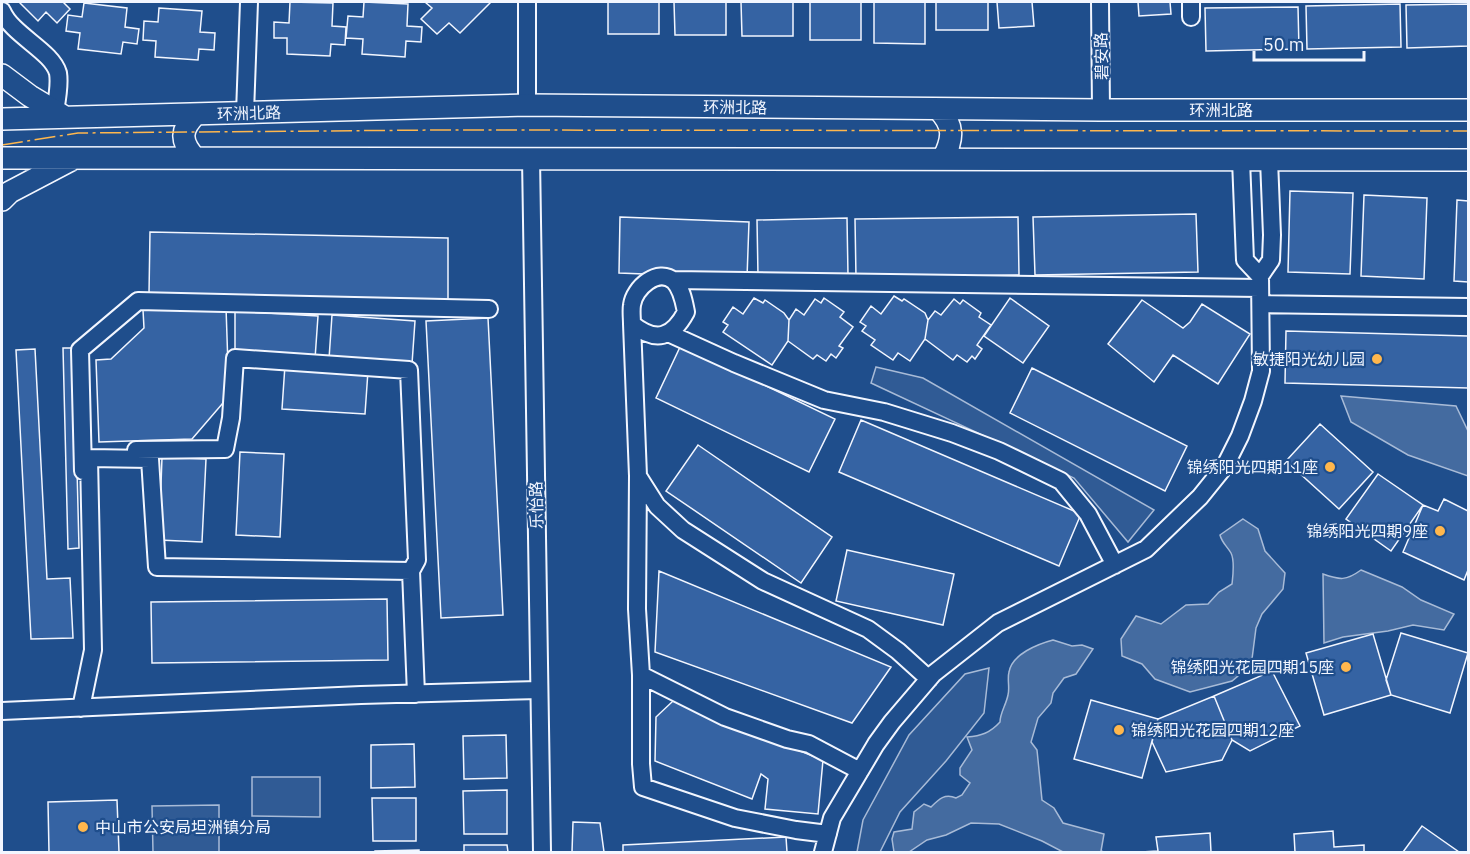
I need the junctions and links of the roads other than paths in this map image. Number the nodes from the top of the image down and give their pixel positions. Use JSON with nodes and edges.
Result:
{"nodes":[{"id":1,"x":249,"y":2,"type":"edge"},
{"id":2,"x":526,"y":2,"type":"edge"},
{"id":3,"x":1100,"y":2,"type":"edge"},
{"id":4,"x":2,"y":10,"type":"edge"},
{"id":5,"x":2,"y":75,"type":"edge"},
{"id":6,"x":527,"y":105,"type":"junction"},
{"id":7,"x":938,"y":109,"type":"junction"},
{"id":8,"x":1101,"y":110,"type":"junction"},
{"id":9,"x":1468,"y":110,"type":"edge"},
{"id":10,"x":245,"y":113,"type":"junction"},
{"id":11,"x":60,"y":114,"type":"junction"},
{"id":12,"x":196,"y":114,"type":"junction"},
{"id":13,"x":2,"y":119,"type":"edge"},
{"id":14,"x":2,"y":158,"type":"edge"},
{"id":15,"x":75,"y":158,"type":"junction"},
{"id":16,"x":195,"y":158,"type":"junction"},
{"id":17,"x":531,"y":158,"type":"junction"},
{"id":18,"x":943,"y":159,"type":"junction"},
{"id":19,"x":1241,"y":160,"type":"junction"},
{"id":20,"x":1269,"y":160,"type":"junction"},
{"id":21,"x":1468,"y":160,"type":"edge"},
{"id":22,"x":2,"y":200,"type":"edge"},
{"id":23,"x":673,"y":280,"type":"junction"},
{"id":24,"x":1260,"y":290,"type":"junction"},
{"id":25,"x":1468,"y":308,"type":"edge"},
{"id":26,"x":489,"y":309,"type":"dead end"},
{"id":27,"x":632,"y":324,"type":"junction"},
{"id":28,"x":668,"y":333,"type":"junction"},
{"id":29,"x":84,"y":339,"type":"junction"},
{"id":30,"x":89,"y":454,"type":"junction"},
{"id":31,"x":638,"y":476,"type":"junction"},
{"id":32,"x":1115,"y":565,"type":"junction"},
{"id":33,"x":411,"y":571,"type":"junction"},
{"id":34,"x":92,"y":653,"type":"junction"},
{"id":35,"x":641,"y":675,"type":"junction"},
{"id":36,"x":929,"y":679,"type":"junction"},
{"id":37,"x":539,"y":690,"type":"junction"},
{"id":38,"x":416,"y":694,"type":"junction"},
{"id":39,"x":81,"y":708,"type":"junction"},
{"id":40,"x":2,"y":711,"type":"edge"},
{"id":41,"x":860,"y":771,"type":"junction"},
{"id":42,"x":828,"y":834,"type":"junction"},
{"id":43,"x":542,"y":852,"type":"edge"},
{"id":44,"x":823,"y":852,"type":"edge"}],
"edges":[{"from":1,"to":10,"type":"street"},
{"from":2,"to":6,"type":"street"},
{"from":3,"to":8,"type":"street","name":"碧安路"},
{"from":4,"to":11,"type":"street"},
{"from":5,"to":11,"type":"main road"},
{"from":6,"to":7,"type":"main road","name":"环洲北路"},
{"from":6,"to":10,"type":"main road","name":"环洲北路"},
{"from":7,"to":8,"type":"main road","name":"环洲北路"},
{"from":7,"to":18,"type":"main road"},
{"from":8,"to":9,"type":"main road","name":"环洲北路"},
{"from":10,"to":12,"type":"main road","name":"环洲北路"},
{"from":11,"to":12,"type":"main road","name":"环洲北路"},
{"from":11,"to":13,"type":"main road","name":"环洲北路"},
{"from":12,"to":16,"type":"main road"},
{"from":14,"to":15,"type":"main road"},
{"from":15,"to":16,"type":"main road"},
{"from":15,"to":22,"type":"main road"},
{"from":16,"to":17,"type":"main road"},
{"from":17,"to":18,"type":"main road"},
{"from":17,"to":37,"type":"street","name":"乐怡路"},
{"from":18,"to":19,"type":"main road"},
{"from":19,"to":20,"type":"main road"},
{"from":19,"to":24,"type":"street"},
{"from":20,"to":21,"type":"main road"},
{"from":20,"to":24,"type":"street"},
{"from":23,"to":24,"type":"street"},
{"from":23,"to":27,"type":"street"},
{"from":23,"to":28,"type":"street"},
{"from":24,"to":25,"type":"street"},
{"from":24,"to":32,"type":"street"},
{"from":26,"to":29,"type":"street"},
{"from":27,"to":28,"type":"street"},
{"from":27,"to":31,"type":"street"},
{"from":28,"to":32,"type":"street"},
{"from":29,"to":30,"type":"street"},
{"from":29,"to":34,"type":"street"},
{"from":30,"to":33,"type":"street"},
{"from":30,"to":33,"type":"street"},
{"from":30,"to":34,"type":"street"},
{"from":31,"to":35,"type":"street"},
{"from":31,"to":36,"type":"street"},
{"from":32,"to":36,"type":"street"},
{"from":33,"to":38,"type":"street"},
{"from":34,"to":39,"type":"street"},
{"from":35,"to":41,"type":"street"},
{"from":35,"to":42,"type":"street"},
{"from":36,"to":41,"type":"street"},
{"from":37,"to":38,"type":"street"},
{"from":37,"to":43,"type":"street","name":"乐怡路"},
{"from":38,"to":39,"type":"street"},
{"from":39,"to":40,"type":"street"},
{"from":41,"to":42,"type":"street"},
{"from":42,"to":44,"type":"street"}]}
